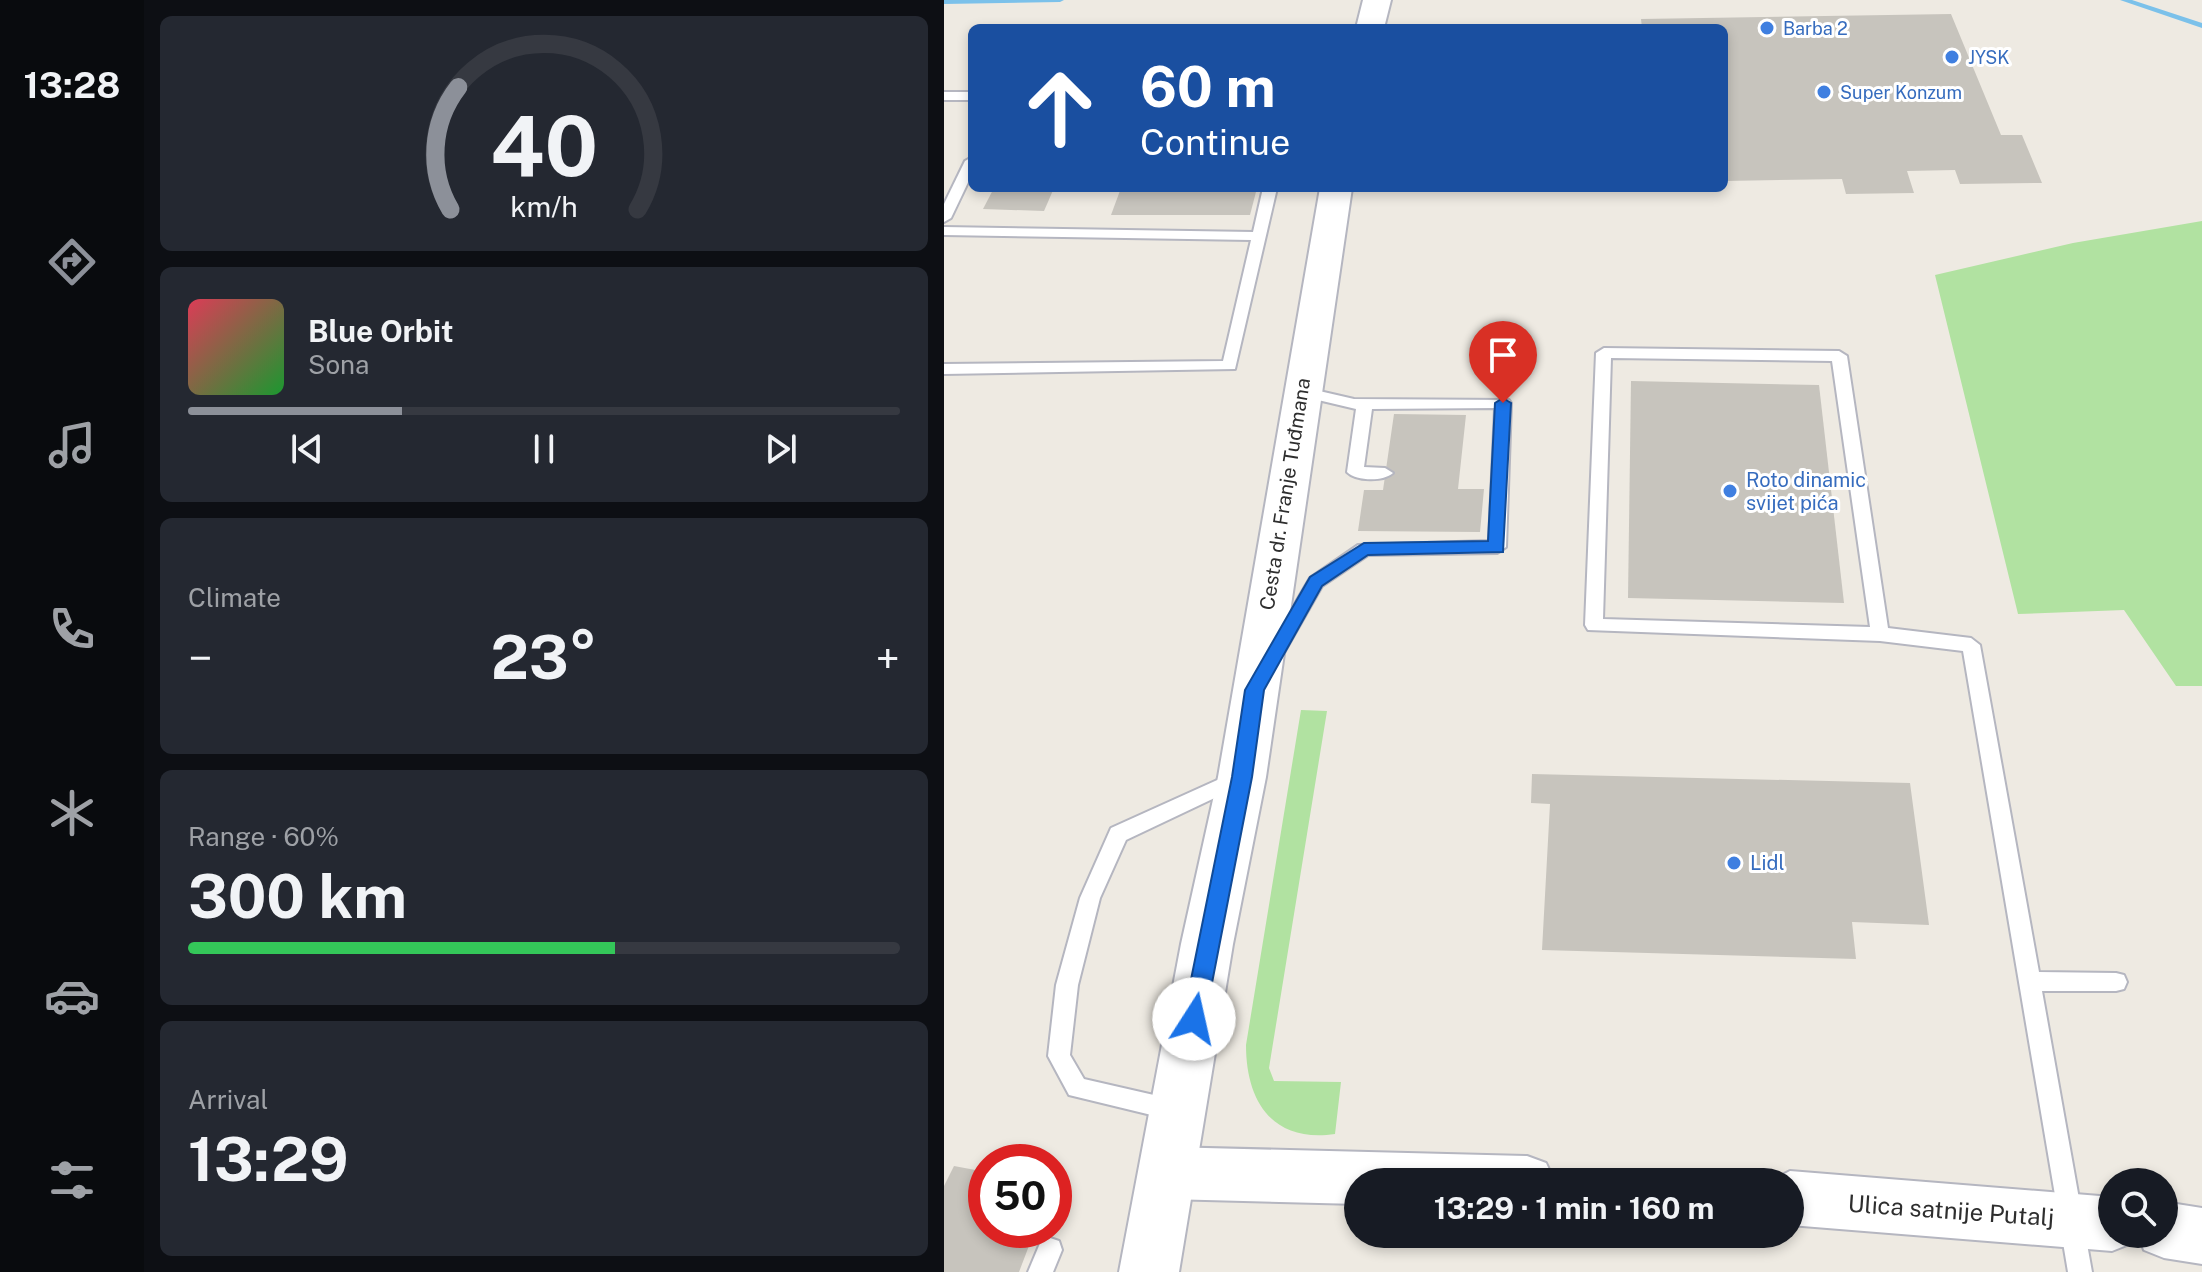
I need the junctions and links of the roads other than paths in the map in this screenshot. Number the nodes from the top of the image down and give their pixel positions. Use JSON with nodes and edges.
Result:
{"nodes":[{"id":1,"x":1377,"y":0,"type":"edge"},
{"id":2,"x":1371,"y":24,"type":"edge"},
{"id":3,"x":944,"y":96,"type":"edge"},
{"id":4,"x":968,"y":96,"type":"edge"},
{"id":5,"x":968,"y":169,"type":"edge"},
{"id":6,"x":1269,"y":192,"type":"edge"},
{"id":7,"x":1335,"y":192,"type":"edge"},
{"id":8,"x":944,"y":218,"type":"edge"},
{"id":9,"x":944,"y":231,"type":"edge"},
{"id":10,"x":1259,"y":236,"type":"junction"},
{"id":11,"x":944,"y":369,"type":"edge"},
{"id":12,"x":1302,"y":392,"type":"junction"},
{"id":13,"x":1365,"y":404,"type":"junction"},
{"id":14,"x":1385,"y":473,"type":"dead end"},
{"id":15,"x":1880,"y":634,"type":"junction"},
{"id":16,"x":1254,"y":690,"type":"junction"},
{"id":17,"x":1242,"y":777,"type":"junction"},
{"id":18,"x":2029,"y":981,"type":"junction"},
{"id":19,"x":2116,"y":982,"type":"dead end"},
{"id":20,"x":1179,"y":1111,"type":"junction"},
{"id":21,"x":1167,"y":1173,"type":"junction"},
{"id":22,"x":1344,"y":1177,"type":"edge"},
{"id":23,"x":1804,"y":1199,"type":"edge"},
{"id":24,"x":2091,"y":1221,"type":"edge"},
{"id":25,"x":2178,"y":1232,"type":"edge"},
{"id":26,"x":2202,"y":1236,"type":"edge"},
{"id":27,"x":1149,"y":1272,"type":"edge"},
{"id":28,"x":2080,"y":1272,"type":"edge"}],
"edges":[{"from":1,"to":2,"type":"main road"},
{"from":3,"to":4,"type":"lane"},
{"from":5,"to":8,"type":"lane"},
{"from":6,"to":10,"type":"lane"},
{"from":7,"to":12,"type":"main road","name":"Cesta dr. Franje Tuđmana"},
{"from":9,"to":10,"type":"lane"},
{"from":10,"to":11,"type":"lane"},
{"from":12,"to":13,"type":"lane"},
{"from":12,"to":16,"type":"main road","name":"Cesta dr. Franje Tuđmana"},
{"from":13,"to":14,"type":"lane"},
{"from":13,"to":16,"type":"lane"},
{"from":15,"to":15,"type":"lane"},
{"from":15,"to":18,"type":"lane"},
{"from":16,"to":17,"type":"main road","name":"Cesta dr. Franje Tuđmana"},
{"from":17,"to":20,"type":"main road","name":"Cesta dr. Franje Tuđmana"},
{"from":17,"to":20,"type":"lane"},
{"from":18,"to":19,"type":"lane"},
{"from":18,"to":24,"type":"lane"},
{"from":20,"to":21,"type":"main road","name":"Cesta dr. Franje Tuđmana"},
{"from":21,"to":22,"type":"street"},
{"from":21,"to":27,"type":"main road","name":"Cesta dr. Franje Tuđmana"},
{"from":23,"to":24,"type":"street","name":"Ulica satnije Putalj"},
{"from":24,"to":28,"type":"lane"},
{"from":25,"to":26,"type":"street"}]}
